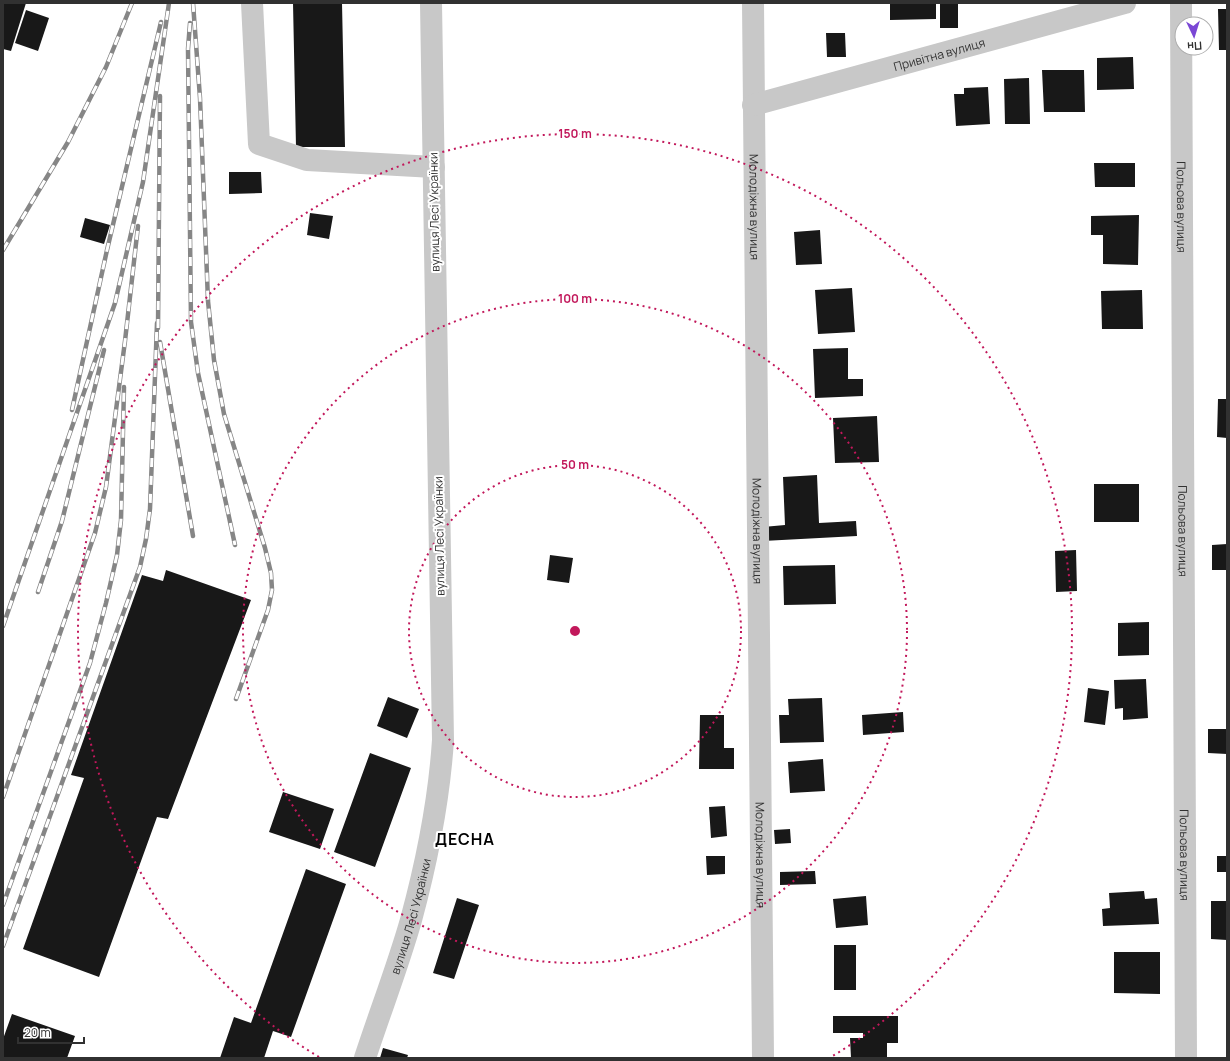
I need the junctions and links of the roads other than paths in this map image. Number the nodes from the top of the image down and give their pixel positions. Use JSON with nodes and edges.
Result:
{"nodes":[{"id":1,"x":252,"y":3,"type":"edge"},
{"id":2,"x":431,"y":3,"type":"edge"},
{"id":3,"x":753,"y":3,"type":"edge"},
{"id":4,"x":1125,"y":3,"type":"edge"},
{"id":5,"x":1181,"y":3,"type":"edge"},
{"id":6,"x":753,"y":105,"type":"junction"},
{"id":7,"x":434,"y":167,"type":"junction"},
{"id":8,"x":365,"y":1058,"type":"edge"},
{"id":9,"x":763,"y":1058,"type":"edge"},
{"id":10,"x":1186,"y":1058,"type":"edge"}],
"edges":[{"from":1,"to":7,"type":"street"},
{"from":2,"to":7,"type":"street","name":"вулиця Лесі Українки"},
{"from":3,"to":6,"type":"street","name":"Молодіжна вулиця"},
{"from":4,"to":6,"type":"street","name":"Привітна вулиця"},
{"from":5,"to":10,"type":"street","name":"Польова вулиця"},
{"from":6,"to":9,"type":"street","name":"Молодіжна вулиця"},
{"from":7,"to":8,"type":"street","name":"вулиця Лесі Українки"}]}
